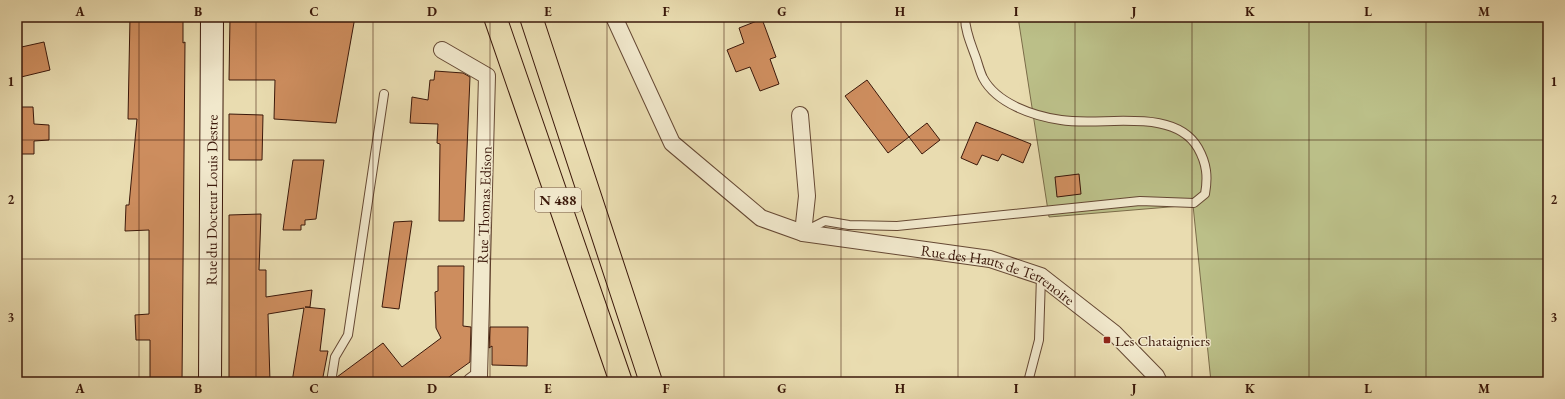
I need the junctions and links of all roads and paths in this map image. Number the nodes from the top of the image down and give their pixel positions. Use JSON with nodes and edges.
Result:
{"nodes":[{"id":1,"x":212,"y":17,"type":"edge"},
{"id":2,"x":495,"y":17,"type":"edge"},
{"id":3,"x":531,"y":17,"type":"edge"},
{"id":4,"x":614,"y":17,"type":"edge"},
{"id":5,"x":965,"y":17,"type":"edge"},
{"id":6,"x":442,"y":50,"type":"dead end"},
{"id":7,"x":384,"y":94,"type":"dead end"},
{"id":8,"x":800,"y":115,"type":"dead end"},
{"id":9,"x":803,"y":232,"type":"junction"},
{"id":10,"x":1041,"y":276,"type":"junction"},
{"id":11,"x":1156,"y":380,"type":"edge"},
{"id":12,"x":210,"y":382,"type":"edge"},
{"id":13,"x":331,"y":382,"type":"edge"},
{"id":14,"x":471,"y":382,"type":"edge"},
{"id":15,"x":621,"y":382,"type":"edge"},
{"id":16,"x":651,"y":382,"type":"edge"},
{"id":17,"x":1028,"y":382,"type":"edge"}],
"edges":[{"from":1,"to":12,"type":"street","name":"Rue du Docteur Louis Destre"},
{"from":2,"to":15,"type":"highway","number":"N 488"},
{"from":3,"to":16,"type":"highway","number":"N 488"},
{"from":4,"to":9,"type":"street","name":"Rue des Hauts de Terrenoire"},
{"from":5,"to":9,"type":"lane"},
{"from":6,"to":14,"type":"street","name":"Rue Thomas Edison"},
{"from":7,"to":13,"type":"lane"},
{"from":8,"to":9,"type":"street"},
{"from":9,"to":10,"type":"street","name":"Rue des Hauts de Terrenoire"},
{"from":10,"to":11,"type":"street","name":"Rue des Hauts de Terrenoire"},
{"from":10,"to":17,"type":"lane"}]}
